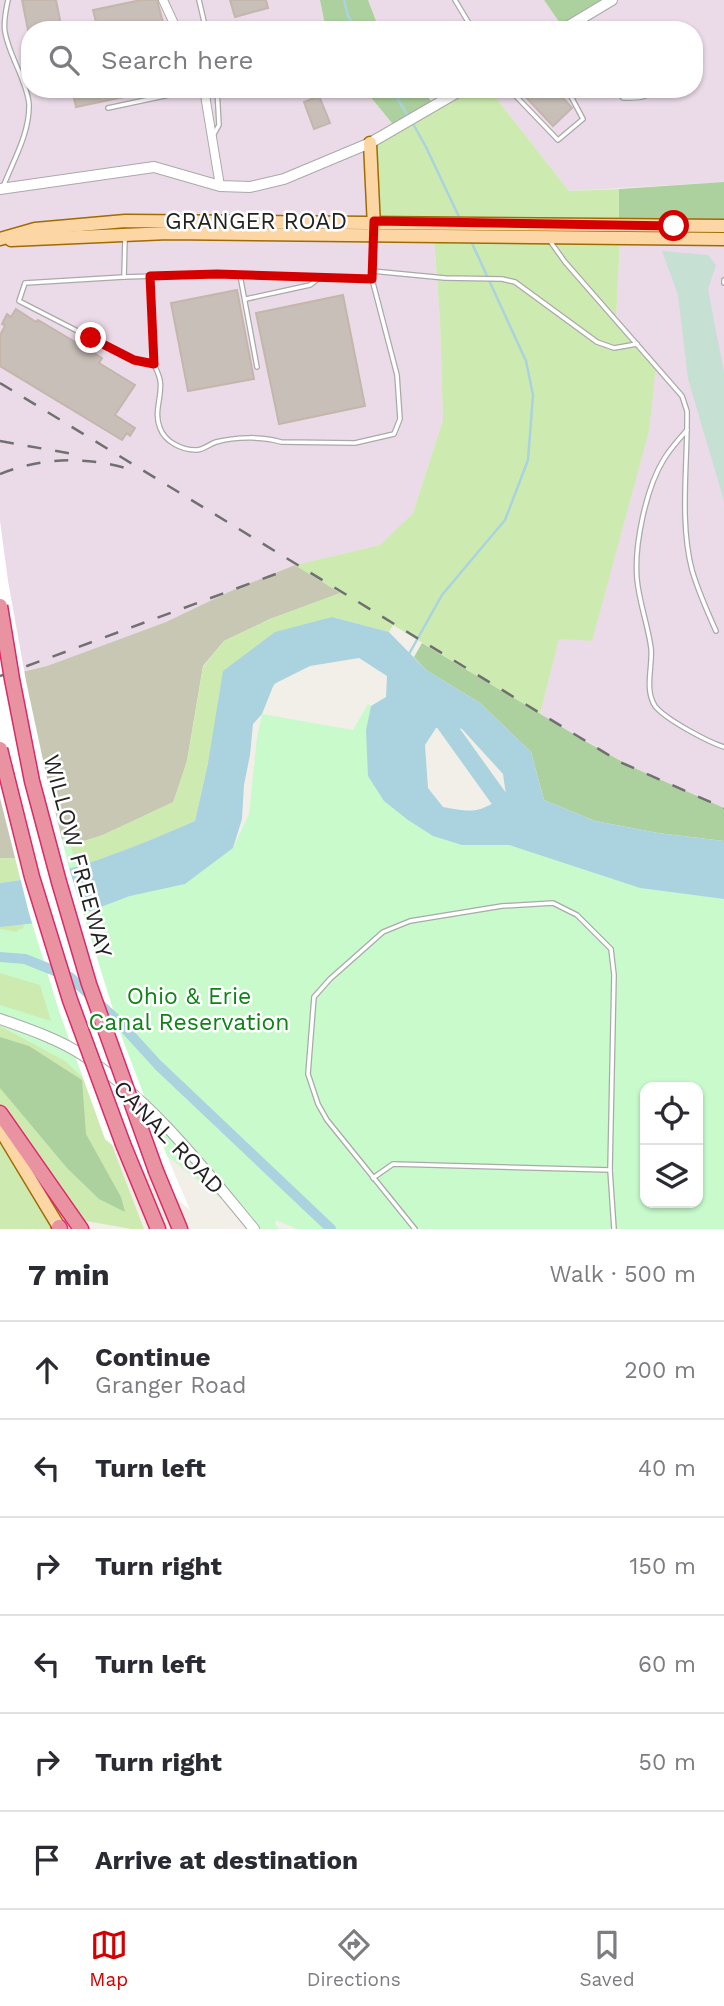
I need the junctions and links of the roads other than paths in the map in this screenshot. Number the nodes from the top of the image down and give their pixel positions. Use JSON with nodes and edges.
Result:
{"nodes":[{"id":1,"x":8,"y":0,"type":"edge"},
{"id":2,"x":163,"y":0,"type":"edge"},
{"id":3,"x":199,"y":0,"type":"edge"},
{"id":4,"x":455,"y":0,"type":"edge"},
{"id":5,"x":612,"y":0,"type":"edge"},
{"id":6,"x":173,"y":21,"type":"edge"},
{"id":7,"x":204,"y":21,"type":"edge"},
{"id":8,"x":468,"y":21,"type":"edge"},
{"id":9,"x":577,"y":21,"type":"edge"},
{"id":10,"x":21,"y":78,"type":"edge"},
{"id":11,"x":28,"y":98,"type":"edge"},
{"id":12,"x":155,"y":98,"type":"edge"},
{"id":13,"x":205,"y":98,"type":"edge"},
{"id":14,"x":218,"y":98,"type":"edge"},
{"id":15,"x":448,"y":98,"type":"edge"},
{"id":16,"x":519,"y":98,"type":"edge"},
{"id":17,"x":572,"y":98,"type":"edge"},
{"id":18,"x":108,"y":108,"type":"dead end"},
{"id":19,"x":212,"y":139,"type":"junction"},
{"id":20,"x":370,"y":143,"type":"junction"},
{"id":21,"x":220,"y":186,"type":"junction"},
{"id":22,"x":1,"y":189,"type":"edge"},
{"id":23,"x":125,"y":220,"type":"junction"},
{"id":24,"x":374,"y":221,"type":"junction"},
{"id":25,"x":724,"y":226,"type":"edge"},
{"id":26,"x":546,"y":230,"type":"junction"},
{"id":27,"x":125,"y":234,"type":"junction"},
{"id":28,"x":374,"y":235,"type":"junction"},
{"id":29,"x":724,"y":239,"type":"edge"},
{"id":30,"x":0,"y":240,"type":"edge"},
{"id":31,"x":372,"y":271,"type":"junction"},
{"id":32,"x":240,"y":275,"type":"junction"},
{"id":33,"x":150,"y":276,"type":"junction"},
{"id":34,"x":124,"y":277,"type":"junction"},
{"id":35,"x":320,"y":278,"type":"junction"},
{"id":36,"x":372,"y":279,"type":"junction"},
{"id":37,"x":245,"y":299,"type":"junction"},
{"id":38,"x":637,"y":344,"type":"junction"},
{"id":39,"x":154,"y":364,"type":"junction"},
{"id":40,"x":257,"y":367,"type":"dead end"},
{"id":41,"x":687,"y":429,"type":"junction"},
{"id":42,"x":0,"y":606,"type":"edge"},
{"id":43,"x":716,"y":631,"type":"dead end"},
{"id":44,"x":724,"y":747,"type":"edge"},
{"id":45,"x":0,"y":748,"type":"edge"},
{"id":46,"x":0,"y":1019,"type":"edge"},
{"id":47,"x":0,"y":1114,"type":"edge"},
{"id":48,"x":0,"y":1129,"type":"edge"},
{"id":49,"x":610,"y":1170,"type":"junction"},
{"id":50,"x":373,"y":1178,"type":"junction"},
{"id":51,"x":59,"y":1228,"type":"edge"},
{"id":52,"x":81,"y":1229,"type":"edge"},
{"id":53,"x":158,"y":1229,"type":"edge"},
{"id":54,"x":180,"y":1229,"type":"edge"},
{"id":55,"x":254,"y":1229,"type":"edge"},
{"id":56,"x":415,"y":1229,"type":"edge"},
{"id":57,"x":614,"y":1229,"type":"edge"}],
"edges":[{"from":1,"to":10,"type":"lane"},
{"from":2,"to":6,"type":"street"},
{"from":3,"to":7,"type":"lane"},
{"from":4,"to":8,"type":"lane"},
{"from":5,"to":9,"type":"street"},
{"from":11,"to":22,"type":"lane"},
{"from":12,"to":18,"type":"lane"},
{"from":13,"to":19,"type":"street"},
{"from":14,"to":19,"type":"lane"},
{"from":15,"to":20,"type":"street"},
{"from":16,"to":17,"type":"lane"},
{"from":19,"to":21,"type":"street"},
{"from":20,"to":21,"type":"street"},
{"from":20,"to":24,"type":"main road"},
{"from":21,"to":22,"type":"street"},
{"from":23,"to":24,"type":"main road","name":"GRANGER ROAD"},
{"from":23,"to":27,"type":"main road"},
{"from":23,"to":30,"type":"main road","name":"GRANGER ROAD"},
{"from":24,"to":26,"type":"main road","name":"GRANGER ROAD"},
{"from":24,"to":28,"type":"main road"},
{"from":25,"to":26,"type":"main road","name":"GRANGER ROAD"},
{"from":26,"to":28,"type":"main road","name":"GRANGER ROAD"},
{"from":26,"to":29,"type":"main road","name":"GRANGER ROAD"},
{"from":26,"to":38,"type":"lane"},
{"from":27,"to":28,"type":"main road","name":"GRANGER ROAD"},
{"from":27,"to":30,"type":"main road","name":"GRANGER ROAD"},
{"from":27,"to":34,"type":"lane"},
{"from":28,"to":31,"type":"lane"},
{"from":31,"to":36,"type":"lane"},
{"from":31,"to":38,"type":"lane"},
{"from":32,"to":33,"type":"lane"},
{"from":32,"to":35,"type":"lane"},
{"from":32,"to":37,"type":"lane"},
{"from":33,"to":34,"type":"lane"},
{"from":33,"to":39,"type":"lane"},
{"from":34,"to":39,"type":"lane"},
{"from":35,"to":36,"type":"lane"},
{"from":35,"to":37,"type":"lane"},
{"from":36,"to":39,"type":"lane"},
{"from":37,"to":40,"type":"lane"},
{"from":38,"to":41,"type":"lane"},
{"from":41,"to":43,"type":"lane"},
{"from":41,"to":44,"type":"lane"},
{"from":42,"to":54,"type":"highway","name":"WILLOW FREEWAY","bridge":true},
{"from":45,"to":53,"type":"highway","name":"WILLOW FREEWAY","bridge":true},
{"from":46,"to":55,"type":"street","name":"CANAL ROAD"},
{"from":47,"to":52,"type":"highway"},
{"from":48,"to":51,"type":"main road"},
{"from":49,"to":50,"type":"lane"},
{"from":49,"to":50,"type":"lane"},
{"from":49,"to":57,"type":"lane"},
{"from":50,"to":56,"type":"lane"}]}
